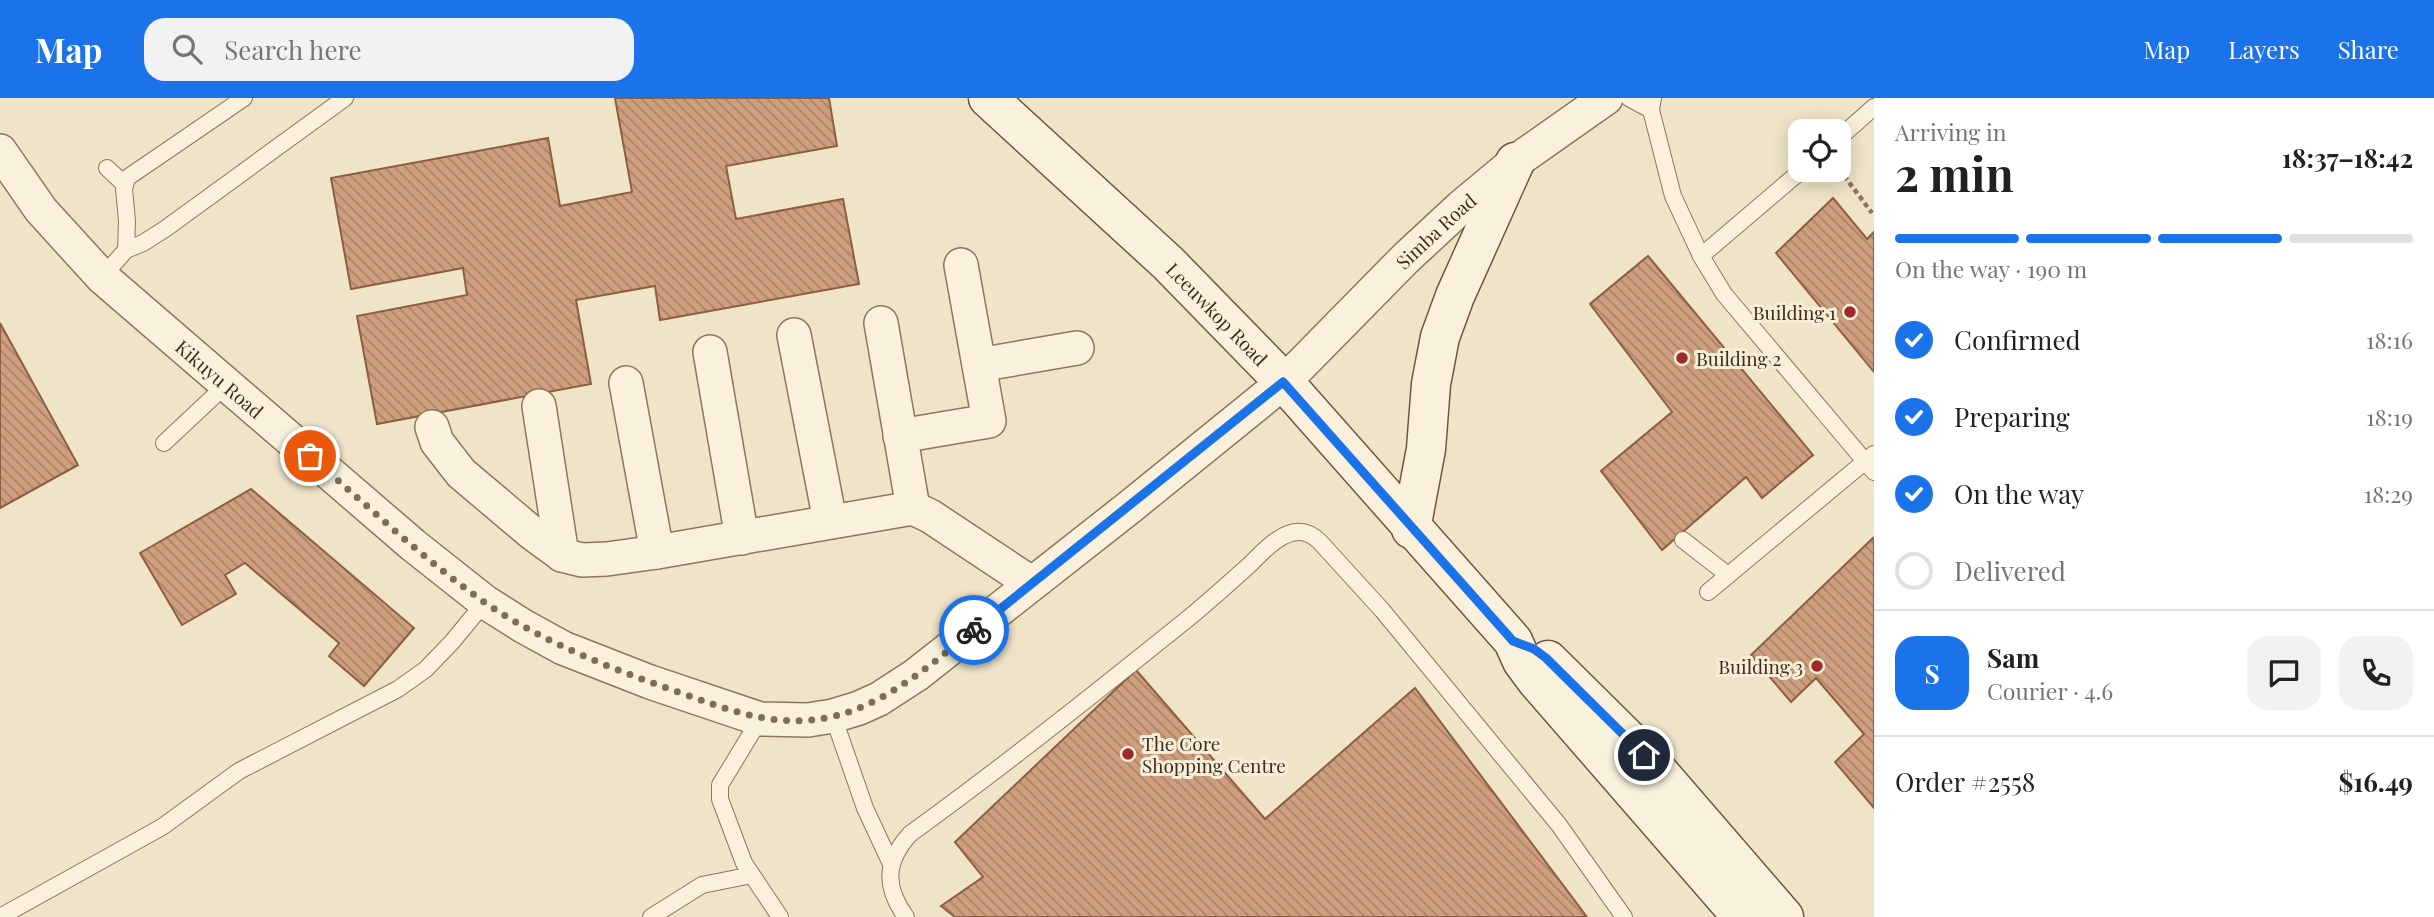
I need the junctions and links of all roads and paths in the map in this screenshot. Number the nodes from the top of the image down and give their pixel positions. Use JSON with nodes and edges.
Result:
{"nodes":[{"id":1,"x":244,"y":98,"type":"edge"},
{"id":2,"x":345,"y":98,"type":"edge"},
{"id":3,"x":988,"y":98,"type":"edge"},
{"id":4,"x":1606,"y":98,"type":"edge"},
{"id":5,"x":1629,"y":98,"type":"edge"},
{"id":6,"x":1652,"y":104,"type":"edge"},
{"id":7,"x":1874,"y":107,"type":"edge"},
{"id":8,"x":1851,"y":127,"type":"edge"},
{"id":9,"x":0,"y":152,"type":"edge"},
{"id":10,"x":1515,"y":162,"type":"junction"},
{"id":11,"x":107,"y":168,"type":"dead end"},
{"id":12,"x":1788,"y":182,"type":"edge"},
{"id":13,"x":1849,"y":182,"type":"edge"},
{"id":14,"x":124,"y":184,"type":"junction"},
{"id":15,"x":1872,"y":213,"type":"dead end"},
{"id":16,"x":126,"y":250,"type":"junction"},
{"id":17,"x":1700,"y":256,"type":"junction"},
{"id":18,"x":961,"y":265,"type":"dead end"},
{"id":19,"x":102,"y":277,"type":"junction"},
{"id":20,"x":881,"y":323,"type":"dead end"},
{"id":21,"x":794,"y":335,"type":"dead end"},
{"id":22,"x":1076,"y":348,"type":"dead end"},
{"id":23,"x":710,"y":352,"type":"dead end"},
{"id":24,"x":979,"y":365,"type":"junction"},
{"id":25,"x":1283,"y":382,"type":"junction"},
{"id":26,"x":626,"y":383,"type":"dead end"},
{"id":27,"x":227,"y":384,"type":"junction"},
{"id":28,"x":539,"y":406,"type":"dead end"},
{"id":29,"x":432,"y":427,"type":"dead end"},
{"id":30,"x":900,"y":436,"type":"junction"},
{"id":31,"x":164,"y":443,"type":"dead end"},
{"id":32,"x":1871,"y":463,"type":"edge"},
{"id":33,"x":912,"y":508,"type":"junction"},
{"id":34,"x":830,"y":521,"type":"junction"},
{"id":35,"x":1412,"y":529,"type":"junction"},
{"id":36,"x":742,"y":538,"type":"junction"},
{"id":37,"x":1683,"y":540,"type":"dead end"},
{"id":38,"x":657,"y":552,"type":"junction"},
{"id":39,"x":562,"y":555,"type":"junction"},
{"id":40,"x":1728,"y":575,"type":"junction"},
{"id":41,"x":1031,"y":583,"type":"junction"},
{"id":42,"x":1708,"y":592,"type":"dead end"},
{"id":43,"x":485,"y":602,"type":"junction"},
{"id":44,"x":833,"y":716,"type":"junction"},
{"id":45,"x":760,"y":719,"type":"junction"},
{"id":46,"x":891,"y":864,"type":"junction"},
{"id":47,"x":751,"y":875,"type":"junction"},
{"id":48,"x":1762,"y":913,"type":"edge"},
{"id":49,"x":0,"y":917,"type":"edge"},
{"id":50,"x":651,"y":917,"type":"edge"},
{"id":51,"x":780,"y":917,"type":"edge"},
{"id":52,"x":906,"y":917,"type":"edge"},
{"id":53,"x":1623,"y":917,"type":"edge"}],
"edges":[{"from":1,"to":14,"type":"lane"},
{"from":2,"to":16,"type":"lane"},
{"from":3,"to":25,"type":"street","name":"Leeuwkop Road"},
{"from":4,"to":10,"type":"street","name":"Simba Road"},
{"from":5,"to":6,"type":"lane"},
{"from":6,"to":17,"type":"lane"},
{"from":7,"to":8,"type":"lane"},
{"from":9,"to":19,"type":"street","name":"Kikuyu Road"},
{"from":10,"to":25,"type":"street","name":"Simba Road"},
{"from":10,"to":35,"type":"street"},
{"from":11,"to":14,"type":"lane"},
{"from":12,"to":17,"type":"lane"},
{"from":13,"to":15,"type":"path"},
{"from":14,"to":16,"type":"lane"},
{"from":16,"to":19,"type":"lane"},
{"from":17,"to":32,"type":"lane"},
{"from":18,"to":24,"type":"street"},
{"from":19,"to":27,"type":"street","name":"Kikuyu Road"},
{"from":20,"to":30,"type":"street"},
{"from":21,"to":34,"type":"street"},
{"from":22,"to":24,"type":"street"},
{"from":23,"to":36,"type":"street"},
{"from":24,"to":30,"type":"street"},
{"from":25,"to":35,"type":"street","name":"Leeuwkop Road"},
{"from":25,"to":41,"type":"street","name":"Kikuyu Road"},
{"from":26,"to":38,"type":"street"},
{"from":27,"to":31,"type":"lane"},
{"from":27,"to":43,"type":"street","name":"Kikuyu Road"},
{"from":28,"to":39,"type":"street"},
{"from":29,"to":39,"type":"street"},
{"from":30,"to":33,"type":"street"},
{"from":32,"to":40,"type":"lane"},
{"from":33,"to":34,"type":"street"},
{"from":33,"to":41,"type":"street"},
{"from":34,"to":36,"type":"street"},
{"from":35,"to":48,"type":"street","name":"Leeuwkop Road"},
{"from":36,"to":38,"type":"street"},
{"from":37,"to":40,"type":"lane"},
{"from":38,"to":39,"type":"street"},
{"from":40,"to":42,"type":"lane"},
{"from":41,"to":44,"type":"street","name":"Kikuyu Road"},
{"from":43,"to":45,"type":"street","name":"Kikuyu Road"},
{"from":43,"to":49,"type":"lane"},
{"from":44,"to":45,"type":"street","name":"Kikuyu Road"},
{"from":44,"to":46,"type":"lane"},
{"from":45,"to":47,"type":"lane"},
{"from":46,"to":52,"type":"lane"},
{"from":46,"to":53,"type":"lane"},
{"from":47,"to":50,"type":"lane"},
{"from":47,"to":51,"type":"lane"}]}
